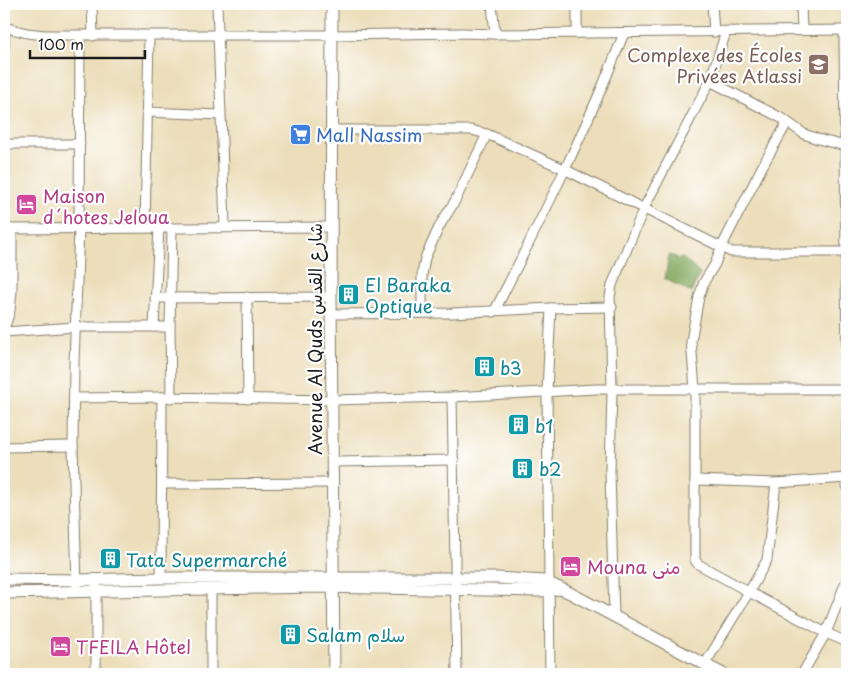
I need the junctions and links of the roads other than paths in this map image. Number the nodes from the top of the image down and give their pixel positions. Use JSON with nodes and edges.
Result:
{"nodes":[{"id":1,"x":92,"y":4,"type":"edge"},
{"id":2,"x":217,"y":4,"type":"edge"},
{"id":3,"x":332,"y":4,"type":"edge"},
{"id":4,"x":492,"y":4,"type":"edge"},
{"id":5,"x":577,"y":4,"type":"edge"},
{"id":6,"x":712,"y":4,"type":"edge"},
{"id":7,"x":801,"y":4,"type":"edge"},
{"id":8,"x":4,"y":27,"type":"edge"},
{"id":9,"x":802,"y":30,"type":"junction"},
{"id":10,"x":846,"y":30,"type":"edge"},
{"id":11,"x":578,"y":32,"type":"junction"},
{"id":12,"x":714,"y":32,"type":"junction"},
{"id":13,"x":726,"y":32,"type":"junction"},
{"id":14,"x":624,"y":33,"type":"junction"},
{"id":15,"x":495,"y":34,"type":"junction"},
{"id":16,"x":217,"y":35,"type":"junction"},
{"id":17,"x":332,"y":35,"type":"junction"},
{"id":18,"x":80,"y":36,"type":"junction"},
{"id":19,"x":93,"y":36,"type":"junction"},
{"id":20,"x":148,"y":36,"type":"junction"},
{"id":21,"x":4,"y":48,"type":"edge"},
{"id":22,"x":710,"y":80,"type":"junction"},
{"id":23,"x":147,"y":112,"type":"junction"},
{"id":24,"x":220,"y":115,"type":"junction"},
{"id":25,"x":787,"y":123,"type":"junction"},
{"id":26,"x":331,"y":130,"type":"junction"},
{"id":27,"x":487,"y":134,"type":"junction"},
{"id":28,"x":4,"y":144,"type":"edge"},
{"id":29,"x":80,"y":144,"type":"junction"},
{"id":30,"x":845,"y":146,"type":"junction"},
{"id":31,"x":564,"y":169,"type":"junction"},
{"id":32,"x":644,"y":208,"type":"junction"},
{"id":33,"x":225,"y":226,"type":"junction"},
{"id":34,"x":331,"y":226,"type":"junction"},
{"id":35,"x":79,"y":228,"type":"junction"},
{"id":36,"x":145,"y":228,"type":"junction"},
{"id":37,"x":159,"y":228,"type":"junction"},
{"id":38,"x":172,"y":228,"type":"junction"},
{"id":39,"x":8,"y":229,"type":"edge"},
{"id":40,"x":721,"y":248,"type":"junction"},
{"id":41,"x":845,"y":252,"type":"junction"},
{"id":42,"x":247,"y":297,"type":"junction"},
{"id":43,"x":331,"y":297,"type":"junction"},
{"id":44,"x":156,"y":298,"type":"junction"},
{"id":45,"x":171,"y":298,"type":"junction"},
{"id":46,"x":612,"y":307,"type":"junction"},
{"id":47,"x":551,"y":308,"type":"junction"},
{"id":48,"x":494,"y":312,"type":"junction"},
{"id":49,"x":422,"y":313,"type":"junction"},
{"id":50,"x":331,"y":314,"type":"junction"},
{"id":51,"x":74,"y":327,"type":"junction"},
{"id":52,"x":154,"y":327,"type":"junction"},
{"id":53,"x":170,"y":327,"type":"junction"},
{"id":54,"x":4,"y":330,"type":"edge"},
{"id":55,"x":847,"y":378,"type":"edge"},
{"id":56,"x":695,"y":389,"type":"junction"},
{"id":57,"x":847,"y":389,"type":"edge"},
{"id":58,"x":612,"y":390,"type":"junction"},
{"id":59,"x":547,"y":391,"type":"junction"},
{"id":60,"x":167,"y":397,"type":"junction"},
{"id":61,"x":452,"y":397,"type":"junction"},
{"id":62,"x":74,"y":398,"type":"junction"},
{"id":63,"x":248,"y":399,"type":"junction"},
{"id":64,"x":332,"y":400,"type":"junction"},
{"id":65,"x":847,"y":420,"type":"edge"},
{"id":66,"x":74,"y":446,"type":"junction"},
{"id":67,"x":4,"y":447,"type":"edge"},
{"id":68,"x":454,"y":460,"type":"junction"},
{"id":69,"x":333,"y":462,"type":"junction"},
{"id":70,"x":847,"y":478,"type":"edge"},
{"id":71,"x":695,"y":480,"type":"junction"},
{"id":72,"x":776,"y":482,"type":"junction"},
{"id":73,"x":163,"y":484,"type":"junction"},
{"id":74,"x":332,"y":484,"type":"junction"},
{"id":75,"x":847,"y":486,"type":"edge"},
{"id":76,"x":161,"y":578,"type":"junction"},
{"id":77,"x":4,"y":579,"type":"edge"},
{"id":78,"x":847,"y":579,"type":"edge"},
{"id":79,"x":334,"y":583,"type":"junction"},
{"id":80,"x":456,"y":583,"type":"junction"},
{"id":81,"x":77,"y":586,"type":"junction"},
{"id":82,"x":96,"y":586,"type":"junction"},
{"id":83,"x":553,"y":587,"type":"junction"},
{"id":84,"x":211,"y":590,"type":"junction"},
{"id":85,"x":749,"y":592,"type":"junction"},
{"id":86,"x":4,"y":593,"type":"edge"},
{"id":87,"x":614,"y":616,"type":"junction"},
{"id":88,"x":826,"y":633,"type":"junction"},
{"id":89,"x":847,"y":642,"type":"edge"},
{"id":90,"x":705,"y":664,"type":"junction"},
{"id":91,"x":96,"y":674,"type":"edge"},
{"id":92,"x":211,"y":674,"type":"edge"},
{"id":93,"x":334,"y":674,"type":"edge"},
{"id":94,"x":457,"y":674,"type":"edge"},
{"id":95,"x":550,"y":674,"type":"edge"},
{"id":96,"x":723,"y":674,"type":"edge"},
{"id":97,"x":802,"y":674,"type":"edge"}],
"edges":[{"from":1,"to":19,"type":"street"},
{"from":2,"to":16,"type":"street"},
{"from":3,"to":17,"type":"street","name":"Avenue Al Quds شارع القدس"},
{"from":4,"to":15,"type":"street"},
{"from":5,"to":11,"type":"street"},
{"from":6,"to":12,"type":"street"},
{"from":7,"to":9,"type":"street"},
{"from":8,"to":18,"type":"street"},
{"from":8,"to":21,"type":"street"},
{"from":9,"to":10,"type":"street"},
{"from":9,"to":13,"type":"street"},
{"from":10,"to":30,"type":"street"},
{"from":11,"to":14,"type":"street"},
{"from":11,"to":15,"type":"street"},
{"from":12,"to":13,"type":"street"},
{"from":12,"to":14,"type":"street"},
{"from":13,"to":22,"type":"street"},
{"from":14,"to":31,"type":"street"},
{"from":15,"to":17,"type":"street"},
{"from":16,"to":17,"type":"street"},
{"from":16,"to":20,"type":"street"},
{"from":16,"to":24,"type":"street"},
{"from":17,"to":26,"type":"street","name":"Avenue Al Quds شارع القدس"},
{"from":18,"to":19,"type":"street"},
{"from":18,"to":29,"type":"street"},
{"from":19,"to":20,"type":"street"},
{"from":20,"to":23,"type":"street"},
{"from":22,"to":25,"type":"street"},
{"from":22,"to":32,"type":"street"},
{"from":23,"to":24,"type":"street"},
{"from":23,"to":36,"type":"street"},
{"from":24,"to":33,"type":"street"},
{"from":25,"to":30,"type":"street"},
{"from":25,"to":40,"type":"street"},
{"from":26,"to":27,"type":"street"},
{"from":26,"to":34,"type":"street","name":"Avenue Al Quds شارع القدس"},
{"from":27,"to":31,"type":"street"},
{"from":27,"to":49,"type":"street"},
{"from":28,"to":29,"type":"street"},
{"from":29,"to":35,"type":"street"},
{"from":30,"to":41,"type":"street"},
{"from":31,"to":32,"type":"street"},
{"from":31,"to":48,"type":"street"},
{"from":32,"to":40,"type":"street"},
{"from":32,"to":46,"type":"street"},
{"from":33,"to":34,"type":"street"},
{"from":33,"to":38,"type":"street"},
{"from":34,"to":43,"type":"street","name":"Avenue Al Quds شارع القدس"},
{"from":35,"to":36,"type":"street"},
{"from":35,"to":39,"type":"street"},
{"from":35,"to":51,"type":"street"},
{"from":36,"to":37,"type":"street"},
{"from":37,"to":38,"type":"street"},
{"from":37,"to":44,"type":"street"},
{"from":38,"to":45,"type":"street"},
{"from":39,"to":54,"type":"street"},
{"from":40,"to":41,"type":"street"},
{"from":40,"to":56,"type":"street"},
{"from":41,"to":55,"type":"street"},
{"from":42,"to":43,"type":"street"},
{"from":42,"to":45,"type":"street"},
{"from":42,"to":63,"type":"street"},
{"from":43,"to":50,"type":"street","name":"Avenue Al Quds شارع القدس"},
{"from":44,"to":45,"type":"street"},
{"from":44,"to":52,"type":"street"},
{"from":45,"to":53,"type":"street"},
{"from":46,"to":47,"type":"street"},
{"from":46,"to":58,"type":"street"},
{"from":47,"to":48,"type":"street"},
{"from":47,"to":59,"type":"street"},
{"from":48,"to":49,"type":"street"},
{"from":49,"to":50,"type":"street"},
{"from":50,"to":64,"type":"street","name":"Avenue Al Quds شارع القدس"},
{"from":51,"to":52,"type":"street"},
{"from":51,"to":54,"type":"street"},
{"from":51,"to":62,"type":"street"},
{"from":52,"to":53,"type":"street"},
{"from":53,"to":60,"type":"street"},
{"from":56,"to":57,"type":"street"},
{"from":56,"to":58,"type":"street"},
{"from":56,"to":71,"type":"street"},
{"from":58,"to":59,"type":"street"},
{"from":58,"to":87,"type":"street"},
{"from":59,"to":61,"type":"street"},
{"from":59,"to":83,"type":"street"},
{"from":60,"to":62,"type":"street"},
{"from":60,"to":63,"type":"street"},
{"from":60,"to":73,"type":"street"},
{"from":61,"to":64,"type":"street"},
{"from":61,"to":68,"type":"street"},
{"from":62,"to":66,"type":"street"},
{"from":63,"to":64,"type":"street"},
{"from":64,"to":69,"type":"street","name":"Avenue Al Quds شارع القدس"},
{"from":65,"to":70,"type":"street"},
{"from":66,"to":67,"type":"street"},
{"from":66,"to":81,"type":"street"},
{"from":68,"to":69,"type":"street"},
{"from":68,"to":80,"type":"street"},
{"from":69,"to":74,"type":"street","name":"Avenue Al Quds شارع القدس"},
{"from":70,"to":72,"type":"street"},
{"from":70,"to":75,"type":"street"},
{"from":71,"to":72,"type":"street"},
{"from":71,"to":85,"type":"street"},
{"from":72,"to":85,"type":"street"},
{"from":73,"to":74,"type":"street"},
{"from":73,"to":76,"type":"street"},
{"from":74,"to":79,"type":"street","name":"Avenue Al Quds شارع القدس"},
{"from":76,"to":79,"type":"street"},
{"from":76,"to":82,"type":"street"},
{"from":77,"to":81,"type":"street"},
{"from":78,"to":88,"type":"street"},
{"from":79,"to":80,"type":"street"},
{"from":79,"to":84,"type":"street"},
{"from":79,"to":93,"type":"street","name":"Avenue Al Quds شارع القدس"},
{"from":80,"to":83,"type":"street"},
{"from":80,"to":94,"type":"street"},
{"from":81,"to":82,"type":"street"},
{"from":81,"to":86,"type":"street"},
{"from":82,"to":84,"type":"street"},
{"from":82,"to":91,"type":"street"},
{"from":83,"to":87,"type":"street"},
{"from":83,"to":95,"type":"street"},
{"from":84,"to":92,"type":"street"},
{"from":85,"to":88,"type":"street"},
{"from":85,"to":90,"type":"street"},
{"from":87,"to":90,"type":"street"},
{"from":88,"to":89,"type":"street"},
{"from":88,"to":97,"type":"street"},
{"from":90,"to":96,"type":"street"}]}
